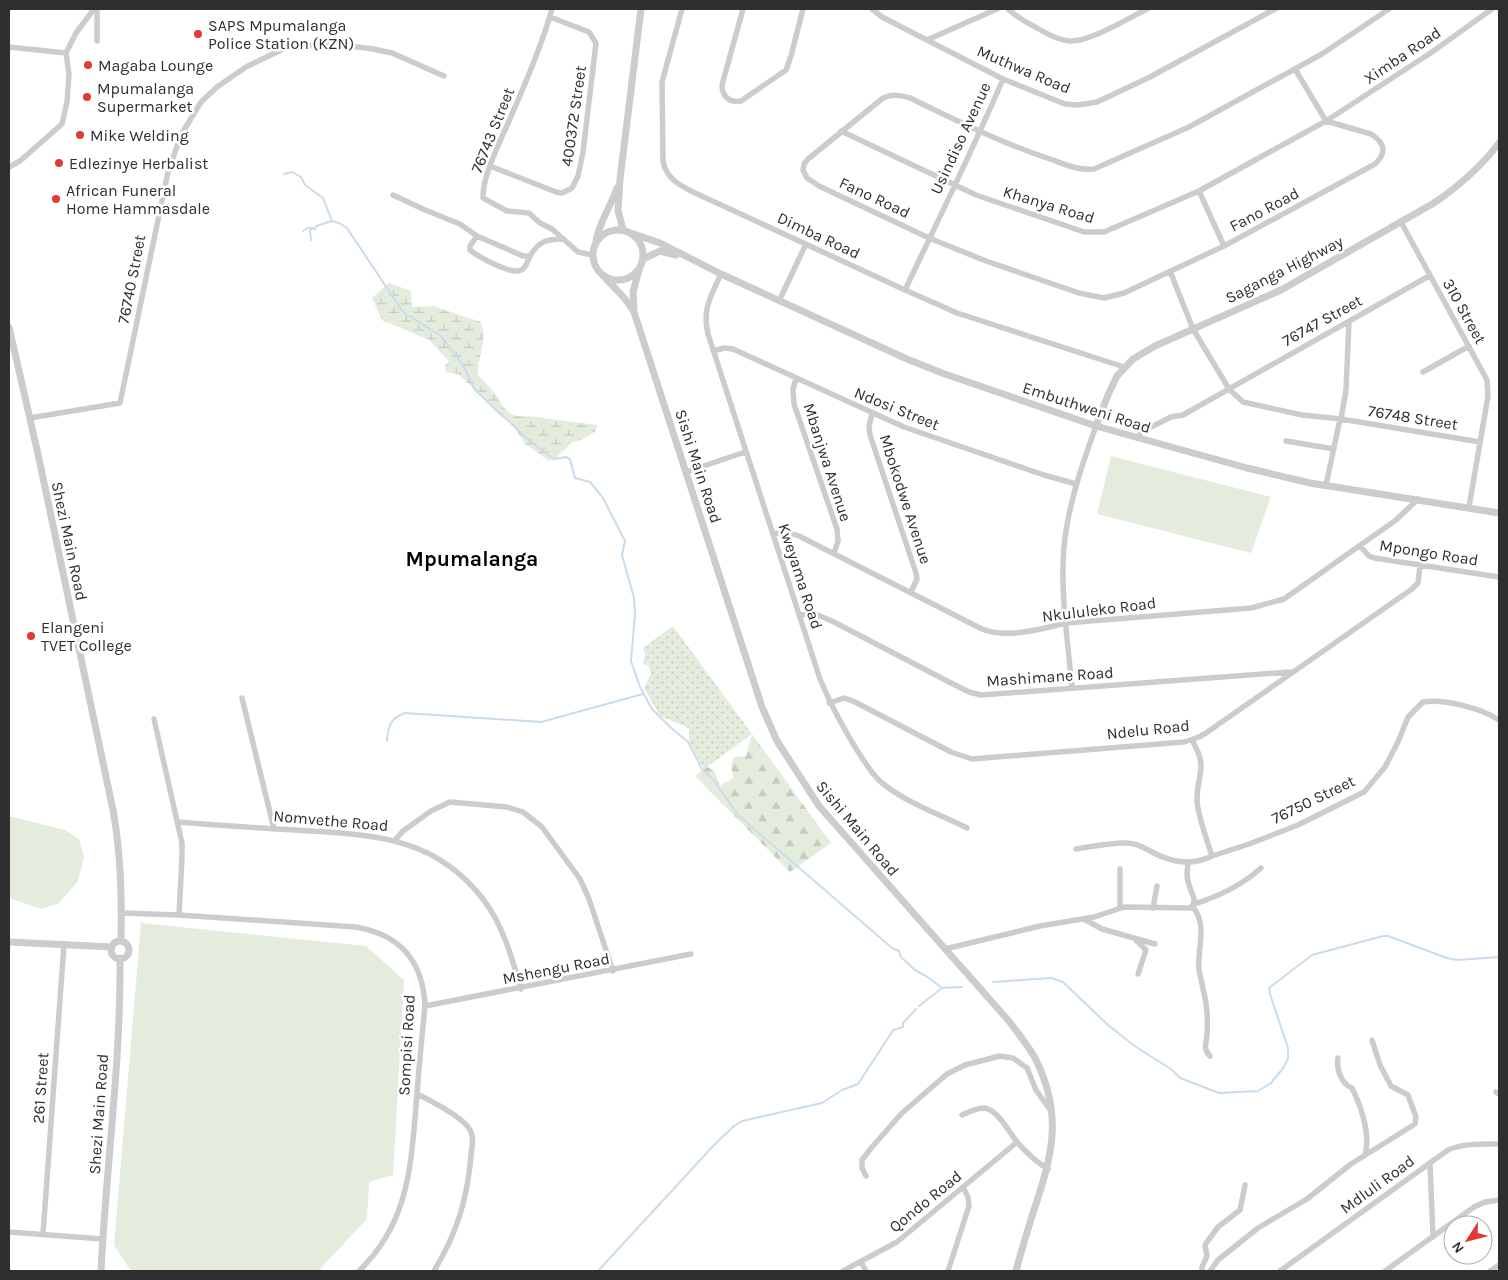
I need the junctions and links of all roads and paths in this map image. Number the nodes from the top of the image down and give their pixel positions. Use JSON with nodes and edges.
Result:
{"nodes":[{"id":1,"x":95,"y":9,"type":"edge"},
{"id":2,"x":552,"y":9,"type":"edge"},
{"id":3,"x":641,"y":9,"type":"edge"},
{"id":4,"x":682,"y":9,"type":"edge"},
{"id":5,"x":743,"y":9,"type":"edge"},
{"id":6,"x":803,"y":9,"type":"edge"},
{"id":7,"x":872,"y":9,"type":"edge"},
{"id":8,"x":997,"y":9,"type":"edge"},
{"id":9,"x":1008,"y":9,"type":"edge"},
{"id":10,"x":1147,"y":9,"type":"edge"},
{"id":11,"x":1275,"y":9,"type":"edge"},
{"id":12,"x":1388,"y":9,"type":"edge"},
{"id":13,"x":1492,"y":9,"type":"edge"},
{"id":14,"x":550,"y":17,"type":"junction"},
{"id":15,"x":927,"y":40,"type":"junction"},
{"id":16,"x":97,"y":41,"type":"dead end"},
{"id":17,"x":9,"y":47,"type":"edge"},
{"id":18,"x":66,"y":53,"type":"junction"},
{"id":19,"x":1295,"y":69,"type":"junction"},
{"id":20,"x":444,"y":76,"type":"dead end"},
{"id":21,"x":1003,"y":78,"type":"junction"},
{"id":22,"x":1326,"y":121,"type":"junction"},
{"id":23,"x":841,"y":132,"type":"junction"},
{"id":24,"x":980,"y":132,"type":"junction"},
{"id":25,"x":1499,"y":143,"type":"edge"},
{"id":26,"x":490,"y":166,"type":"junction"},
{"id":27,"x":9,"y":167,"type":"edge"},
{"id":28,"x":620,"y":178,"type":"junction"},
{"id":29,"x":954,"y":185,"type":"junction"},
{"id":30,"x":1200,"y":191,"type":"junction"},
{"id":31,"x":393,"y":194,"type":"dead end"},
{"id":32,"x":1401,"y":222,"type":"junction"},
{"id":33,"x":627,"y":231,"type":"junction"},
{"id":34,"x":477,"y":236,"type":"junction"},
{"id":35,"x":929,"y":238,"type":"junction"},
{"id":36,"x":564,"y":239,"type":"junction"},
{"id":37,"x":806,"y":244,"type":"junction"},
{"id":38,"x":595,"y":245,"type":"junction"},
{"id":39,"x":1224,"y":246,"type":"junction"},
{"id":40,"x":593,"y":255,"type":"junction"},
{"id":41,"x":530,"y":256,"type":"junction"},
{"id":42,"x":688,"y":258,"type":"junction"},
{"id":43,"x":643,"y":259,"type":"junction"},
{"id":44,"x":640,"y":268,"type":"junction"},
{"id":45,"x":1170,"y":272,"type":"junction"},
{"id":46,"x":600,"y":273,"type":"junction"},
{"id":47,"x":721,"y":274,"type":"junction"},
{"id":48,"x":1429,"y":276,"type":"junction"},
{"id":49,"x":905,"y":290,"type":"junction"},
{"id":50,"x":779,"y":301,"type":"junction"},
{"id":51,"x":634,"y":312,"type":"junction"},
{"id":52,"x":1349,"y":321,"type":"junction"},
{"id":53,"x":9,"y":326,"type":"edge"},
{"id":54,"x":1193,"y":329,"type":"junction"},
{"id":55,"x":1469,"y":346,"type":"junction"},
{"id":56,"x":713,"y":351,"type":"junction"},
{"id":57,"x":1124,"y":367,"type":"junction"},
{"id":58,"x":1423,"y":372,"type":"dead end"},
{"id":59,"x":796,"y":379,"type":"junction"},
{"id":60,"x":1229,"y":389,"type":"junction"},
{"id":61,"x":872,"y":414,"type":"junction"},
{"id":62,"x":30,"y":418,"type":"junction"},
{"id":63,"x":1341,"y":419,"type":"junction"},
{"id":64,"x":1096,"y":426,"type":"junction"},
{"id":65,"x":1138,"y":438,"type":"junction"},
{"id":66,"x":1286,"y":441,"type":"dead end"},
{"id":67,"x":1480,"y":442,"type":"junction"},
{"id":68,"x":1334,"y":449,"type":"junction"},
{"id":69,"x":746,"y":452,"type":"junction"},
{"id":70,"x":686,"y":472,"type":"junction"},
{"id":71,"x":1076,"y":484,"type":"junction"},
{"id":72,"x":1326,"y":485,"type":"junction"},
{"id":73,"x":1418,"y":499,"type":"junction"},
{"id":74,"x":1469,"y":507,"type":"junction"},
{"id":75,"x":1499,"y":513,"type":"edge"},
{"id":76,"x":773,"y":534,"type":"junction"},
{"id":77,"x":1360,"y":546,"type":"junction"},
{"id":78,"x":834,"y":553,"type":"junction"},
{"id":79,"x":1420,"y":565,"type":"junction"},
{"id":80,"x":1499,"y":577,"type":"edge"},
{"id":81,"x":911,"y":592,"type":"junction"},
{"id":82,"x":800,"y":616,"type":"junction"},
{"id":83,"x":1066,"y":623,"type":"junction"},
{"id":84,"x":1292,"y":672,"type":"junction"},
{"id":85,"x":1072,"y":688,"type":"junction"},
{"id":86,"x":242,"y":698,"type":"dead end"},
{"id":87,"x":830,"y":702,"type":"junction"},
{"id":88,"x":1499,"y":711,"type":"edge"},
{"id":89,"x":154,"y":719,"type":"dead end"},
{"id":90,"x":1498,"y":719,"type":"edge"},
{"id":91,"x":1192,"y":740,"type":"junction"},
{"id":92,"x":178,"y":822,"type":"junction"},
{"id":93,"x":967,"y":828,"type":"dead end"},
{"id":94,"x":274,"y":829,"type":"junction"},
{"id":95,"x":395,"y":840,"type":"junction"},
{"id":96,"x":1076,"y":849,"type":"dead end"},
{"id":97,"x":1212,"y":856,"type":"junction"},
{"id":98,"x":1188,"y":864,"type":"junction"},
{"id":99,"x":1261,"y":868,"type":"dead end"},
{"id":100,"x":1120,"y":869,"type":"dead end"},
{"id":101,"x":1157,"y":886,"type":"dead end"},
{"id":102,"x":1193,"y":905,"type":"junction"},
{"id":103,"x":1120,"y":908,"type":"junction"},
{"id":104,"x":1153,"y":908,"type":"junction"},
{"id":105,"x":122,"y":913,"type":"junction"},
{"id":106,"x":179,"y":915,"type":"junction"},
{"id":107,"x":1084,"y":919,"type":"junction"},
{"id":108,"x":1134,"y":938,"type":"junction"},
{"id":109,"x":121,"y":940,"type":"junction"},
{"id":110,"x":9,"y":942,"type":"edge"},
{"id":111,"x":64,"y":944,"type":"junction"},
{"id":112,"x":1155,"y":944,"type":"dead end"},
{"id":113,"x":112,"y":947,"type":"junction"},
{"id":114,"x":945,"y":949,"type":"junction"},
{"id":115,"x":691,"y":954,"type":"dead end"},
{"id":116,"x":120,"y":958,"type":"junction"},
{"id":117,"x":614,"y":971,"type":"junction"},
{"id":118,"x":1138,"y":974,"type":"dead end"},
{"id":119,"x":521,"y":989,"type":"junction"},
{"id":120,"x":425,"y":1006,"type":"junction"},
{"id":121,"x":1372,"y":1040,"type":"dead end"},
{"id":122,"x":1210,"y":1056,"type":"dead end"},
{"id":123,"x":1338,"y":1058,"type":"dead end"},
{"id":124,"x":417,"y":1094,"type":"junction"},
{"id":125,"x":1051,"y":1111,"type":"junction"},
{"id":126,"x":962,"y":1115,"type":"dead end"},
{"id":127,"x":1017,"y":1142,"type":"junction"},
{"id":128,"x":1499,"y":1144,"type":"edge"},
{"id":129,"x":1365,"y":1156,"type":"junction"},
{"id":130,"x":1430,"y":1163,"type":"junction"},
{"id":131,"x":1048,"y":1169,"type":"junction"},
{"id":132,"x":866,"y":1176,"type":"dead end"},
{"id":133,"x":1245,"y":1185,"type":"dead end"},
{"id":134,"x":963,"y":1188,"type":"junction"},
{"id":135,"x":1499,"y":1200,"type":"edge"},
{"id":136,"x":9,"y":1232,"type":"edge"},
{"id":137,"x":43,"y":1234,"type":"junction"},
{"id":138,"x":1433,"y":1237,"type":"junction"},
{"id":139,"x":103,"y":1238,"type":"junction"},
{"id":140,"x":861,"y":1262,"type":"junction"},
{"id":141,"x":1499,"y":1265,"type":"edge"},
{"id":142,"x":101,"y":1271,"type":"edge"},
{"id":143,"x":359,"y":1271,"type":"edge"},
{"id":144,"x":434,"y":1271,"type":"edge"},
{"id":145,"x":843,"y":1271,"type":"edge"},
{"id":146,"x":866,"y":1271,"type":"edge"},
{"id":147,"x":948,"y":1271,"type":"edge"},
{"id":148,"x":1016,"y":1271,"type":"edge"},
{"id":149,"x":1202,"y":1271,"type":"edge"},
{"id":150,"x":1210,"y":1271,"type":"edge"},
{"id":151,"x":1280,"y":1271,"type":"edge"},
{"id":152,"x":1386,"y":1271,"type":"edge"},
{"id":153,"x":1490,"y":1271,"type":"edge"}],
"edges":[{"from":1,"to":16,"type":"street"},
{"from":1,"to":18,"type":"street"},
{"from":2,"to":14,"type":"street","name":"76743 Street"},
{"from":3,"to":28,"type":"street"},
{"from":4,"to":37,"type":"street","name":"Dimba Road"},
{"from":5,"to":6,"type":"street"},
{"from":7,"to":15,"type":"street","name":"Muthwa Road"},
{"from":8,"to":15,"type":"street"},
{"from":9,"to":10,"type":"street"},
{"from":11,"to":21,"type":"street","name":"Muthwa Road"},
{"from":12,"to":19,"type":"street","name":"Fano Road"},
{"from":13,"to":22,"type":"street","name":"Ximba Road"},
{"from":14,"to":26,"type":"street","name":"76743 Street"},
{"from":14,"to":26,"type":"street","name":"400372 Street"},
{"from":15,"to":21,"type":"street","name":"Muthwa Road"},
{"from":17,"to":18,"type":"street"},
{"from":18,"to":27,"type":"street"},
{"from":19,"to":22,"type":"street"},
{"from":19,"to":24,"type":"street","name":"Fano Road"},
{"from":20,"to":62,"type":"street","name":"76740 Street"},
{"from":21,"to":24,"type":"street","name":"Usindiso Avenue"},
{"from":22,"to":30,"type":"street","name":"Khanya Road"},
{"from":22,"to":39,"type":"street","name":"Fano Road"},
{"from":23,"to":24,"type":"street","name":"Fano Road"},
{"from":23,"to":29,"type":"street","name":"Khanya Road"},
{"from":23,"to":35,"type":"street","name":"Fano Road"},
{"from":24,"to":29,"type":"street","name":"Usindiso Avenue"},
{"from":25,"to":32,"type":"street","name":"Saganga Highway"},
{"from":26,"to":36,"type":"street","name":"76743 Street"},
{"from":28,"to":33,"type":"street"},
{"from":28,"to":38,"type":"street"},
{"from":29,"to":30,"type":"street","name":"Khanya Road"},
{"from":29,"to":35,"type":"street","name":"Usindiso Avenue"},
{"from":30,"to":39,"type":"street"},
{"from":31,"to":34,"type":"street"},
{"from":32,"to":48,"type":"street","name":"310 Street"},
{"from":32,"to":54,"type":"street","name":"Saganga Highway"},
{"from":33,"to":38,"type":"street"},
{"from":33,"to":42,"type":"street","name":"Embuthweni Road"},
{"from":33,"to":43,"type":"street"},
{"from":34,"to":41,"type":"street"},
{"from":34,"to":41,"type":"street"},
{"from":35,"to":45,"type":"street","name":"Fano Road"},
{"from":35,"to":49,"type":"street","name":"Usindiso Avenue"},
{"from":36,"to":40,"type":"street","name":"76743 Street"},
{"from":36,"to":41,"type":"street"},
{"from":37,"to":49,"type":"street","name":"Dimba Road"},
{"from":37,"to":50,"type":"street"},
{"from":38,"to":40,"type":"street"},
{"from":39,"to":45,"type":"street","name":"Fano Road"},
{"from":40,"to":46,"type":"street"},
{"from":42,"to":43,"type":"street","name":"Embuthweni Road"},
{"from":42,"to":47,"type":"street","name":"Embuthweni Road"},
{"from":43,"to":44,"type":"street"},
{"from":44,"to":46,"type":"street"},
{"from":44,"to":51,"type":"street","name":"Sishi Main Road"},
{"from":45,"to":54,"type":"street"},
{"from":46,"to":51,"type":"street","name":"Sishi Main Road"},
{"from":47,"to":50,"type":"street","name":"Embuthweni Road"},
{"from":47,"to":56,"type":"street","name":"Kweyama Road"},
{"from":48,"to":52,"type":"street","name":"76747 Street"},
{"from":48,"to":55,"type":"street","name":"310 Street"},
{"from":49,"to":57,"type":"street","name":"Dimba Road"},
{"from":50,"to":64,"type":"street","name":"Embuthweni Road"},
{"from":51,"to":70,"type":"street","name":"Sishi Main Road"},
{"from":52,"to":60,"type":"street","name":"76747 Street"},
{"from":52,"to":63,"type":"street"},
{"from":53,"to":62,"type":"street","name":"Shezi Main Road"},
{"from":54,"to":57,"type":"street","name":"Saganga Highway"},
{"from":54,"to":60,"type":"street"},
{"from":55,"to":58,"type":"street"},
{"from":55,"to":67,"type":"street","name":"310 Street"},
{"from":56,"to":59,"type":"street","name":"Ndosi Street"},
{"from":56,"to":69,"type":"street","name":"Kweyama Road"},
{"from":57,"to":64,"type":"street","name":"Saganga Highway"},
{"from":59,"to":61,"type":"street","name":"Ndosi Street"},
{"from":59,"to":78,"type":"street","name":"Mbanjwa Avenue"},
{"from":60,"to":63,"type":"street","name":"76748 Street"},
{"from":60,"to":65,"type":"street","name":"76747 Street"},
{"from":61,"to":71,"type":"street","name":"Ndosi Street"},
{"from":61,"to":81,"type":"street","name":"Mbokodwe Avenue"},
{"from":62,"to":105,"type":"street","name":"Shezi Main Road"},
{"from":63,"to":67,"type":"street","name":"76748 Street"},
{"from":63,"to":68,"type":"street"},
{"from":64,"to":65,"type":"street","name":"Embuthweni Road"},
{"from":64,"to":71,"type":"street"},
{"from":65,"to":72,"type":"street","name":"Embuthweni Road"},
{"from":66,"to":68,"type":"street"},
{"from":67,"to":74,"type":"street","name":"310 Street"},
{"from":68,"to":72,"type":"street"},
{"from":69,"to":70,"type":"street"},
{"from":69,"to":76,"type":"street","name":"Kweyama Road"},
{"from":70,"to":114,"type":"street","name":"Sishi Main Road"},
{"from":71,"to":83,"type":"street"},
{"from":72,"to":73,"type":"street","name":"Embuthweni Road"},
{"from":73,"to":74,"type":"street","name":"Embuthweni Road"},
{"from":73,"to":77,"type":"street","name":"Nkululeko Road"},
{"from":74,"to":75,"type":"street","name":"Embuthweni Road"},
{"from":76,"to":78,"type":"street","name":"Nkululeko Road"},
{"from":76,"to":82,"type":"street","name":"Kweyama Road"},
{"from":77,"to":79,"type":"street","name":"Mpongo Road"},
{"from":77,"to":83,"type":"street","name":"Nkululeko Road"},
{"from":78,"to":81,"type":"street","name":"Nkululeko Road"},
{"from":79,"to":80,"type":"street","name":"Mpongo Road"},
{"from":79,"to":84,"type":"street","name":"Ndelu Road"},
{"from":81,"to":83,"type":"street","name":"Nkululeko Road"},
{"from":82,"to":85,"type":"street","name":"Mashimane Road"},
{"from":82,"to":87,"type":"street","name":"Kweyama Road"},
{"from":83,"to":85,"type":"street"},
{"from":84,"to":85,"type":"street","name":"Mashimane Road"},
{"from":84,"to":91,"type":"street","name":"Ndelu Road"},
{"from":86,"to":94,"type":"street"},
{"from":87,"to":91,"type":"street","name":"Ndelu Road"},
{"from":87,"to":93,"type":"street","name":"Kweyama Road"},
{"from":88,"to":90,"type":"street"},
{"from":89,"to":92,"type":"street"},
{"from":90,"to":97,"type":"street","name":"76750 Street"},
{"from":91,"to":97,"type":"street"},
{"from":92,"to":94,"type":"street","name":"Nomvethe Road"},
{"from":92,"to":106,"type":"street"},
{"from":94,"to":95,"type":"street","name":"Nomvethe Road"},
{"from":95,"to":117,"type":"street"},
{"from":95,"to":119,"type":"street","name":"Nomvethe Road"},
{"from":96,"to":98,"type":"street"},
{"from":97,"to":98,"type":"street","name":"76750 Street"},
{"from":98,"to":102,"type":"street"},
{"from":99,"to":102,"type":"street"},
{"from":100,"to":103,"type":"street"},
{"from":101,"to":104,"type":"street"},
{"from":102,"to":104,"type":"street"},
{"from":102,"to":122,"type":"street"},
{"from":103,"to":104,"type":"street"},
{"from":103,"to":107,"type":"street"},
{"from":105,"to":106,"type":"street","name":"Sompisi Road"},
{"from":105,"to":109,"type":"street","name":"Shezi Main Road"},
{"from":106,"to":120,"type":"street","name":"Sompisi Road"},
{"from":107,"to":108,"type":"street"},
{"from":107,"to":114,"type":"street"},
{"from":108,"to":112,"type":"street"},
{"from":108,"to":118,"type":"street"},
{"from":109,"to":113,"type":"street"},
{"from":109,"to":116,"type":"street"},
{"from":110,"to":111,"type":"street"},
{"from":111,"to":113,"type":"street"},
{"from":111,"to":137,"type":"street","name":"261 Street"},
{"from":113,"to":116,"type":"street"},
{"from":114,"to":125,"type":"street","name":"Sishi Main Road"},
{"from":115,"to":117,"type":"street","name":"Mshengu Road"},
{"from":116,"to":139,"type":"street","name":"Shezi Main Road"},
{"from":117,"to":119,"type":"street","name":"Mshengu Road"},
{"from":119,"to":120,"type":"street","name":"Mshengu Road"},
{"from":120,"to":124,"type":"street","name":"Sompisi Road"},
{"from":121,"to":129,"type":"street"},
{"from":123,"to":129,"type":"street"},
{"from":124,"to":143,"type":"street","name":"Sompisi Road"},
{"from":124,"to":144,"type":"street"},
{"from":125,"to":131,"type":"street","name":"Sishi Main Road"},
{"from":125,"to":132,"type":"street"},
{"from":126,"to":127,"type":"street"},
{"from":127,"to":131,"type":"street"},
{"from":127,"to":134,"type":"street","name":"Qondo Road"},
{"from":128,"to":130,"type":"street","name":"Mdluli Road"},
{"from":129,"to":150,"type":"street"},
{"from":130,"to":138,"type":"street"},
{"from":130,"to":151,"type":"street","name":"Mdluli Road"},
{"from":131,"to":148,"type":"street","name":"Sishi Main Road"},
{"from":133,"to":149,"type":"street"},
{"from":134,"to":140,"type":"street","name":"Qondo Road"},
{"from":134,"to":147,"type":"street"},
{"from":135,"to":138,"type":"street"},
{"from":136,"to":137,"type":"street"},
{"from":137,"to":139,"type":"street"},
{"from":138,"to":152,"type":"street"},
{"from":139,"to":142,"type":"street","name":"Shezi Main Road"},
{"from":140,"to":145,"type":"street","name":"Qondo Road"},
{"from":140,"to":146,"type":"street"},
{"from":141,"to":153,"type":"street"}]}
